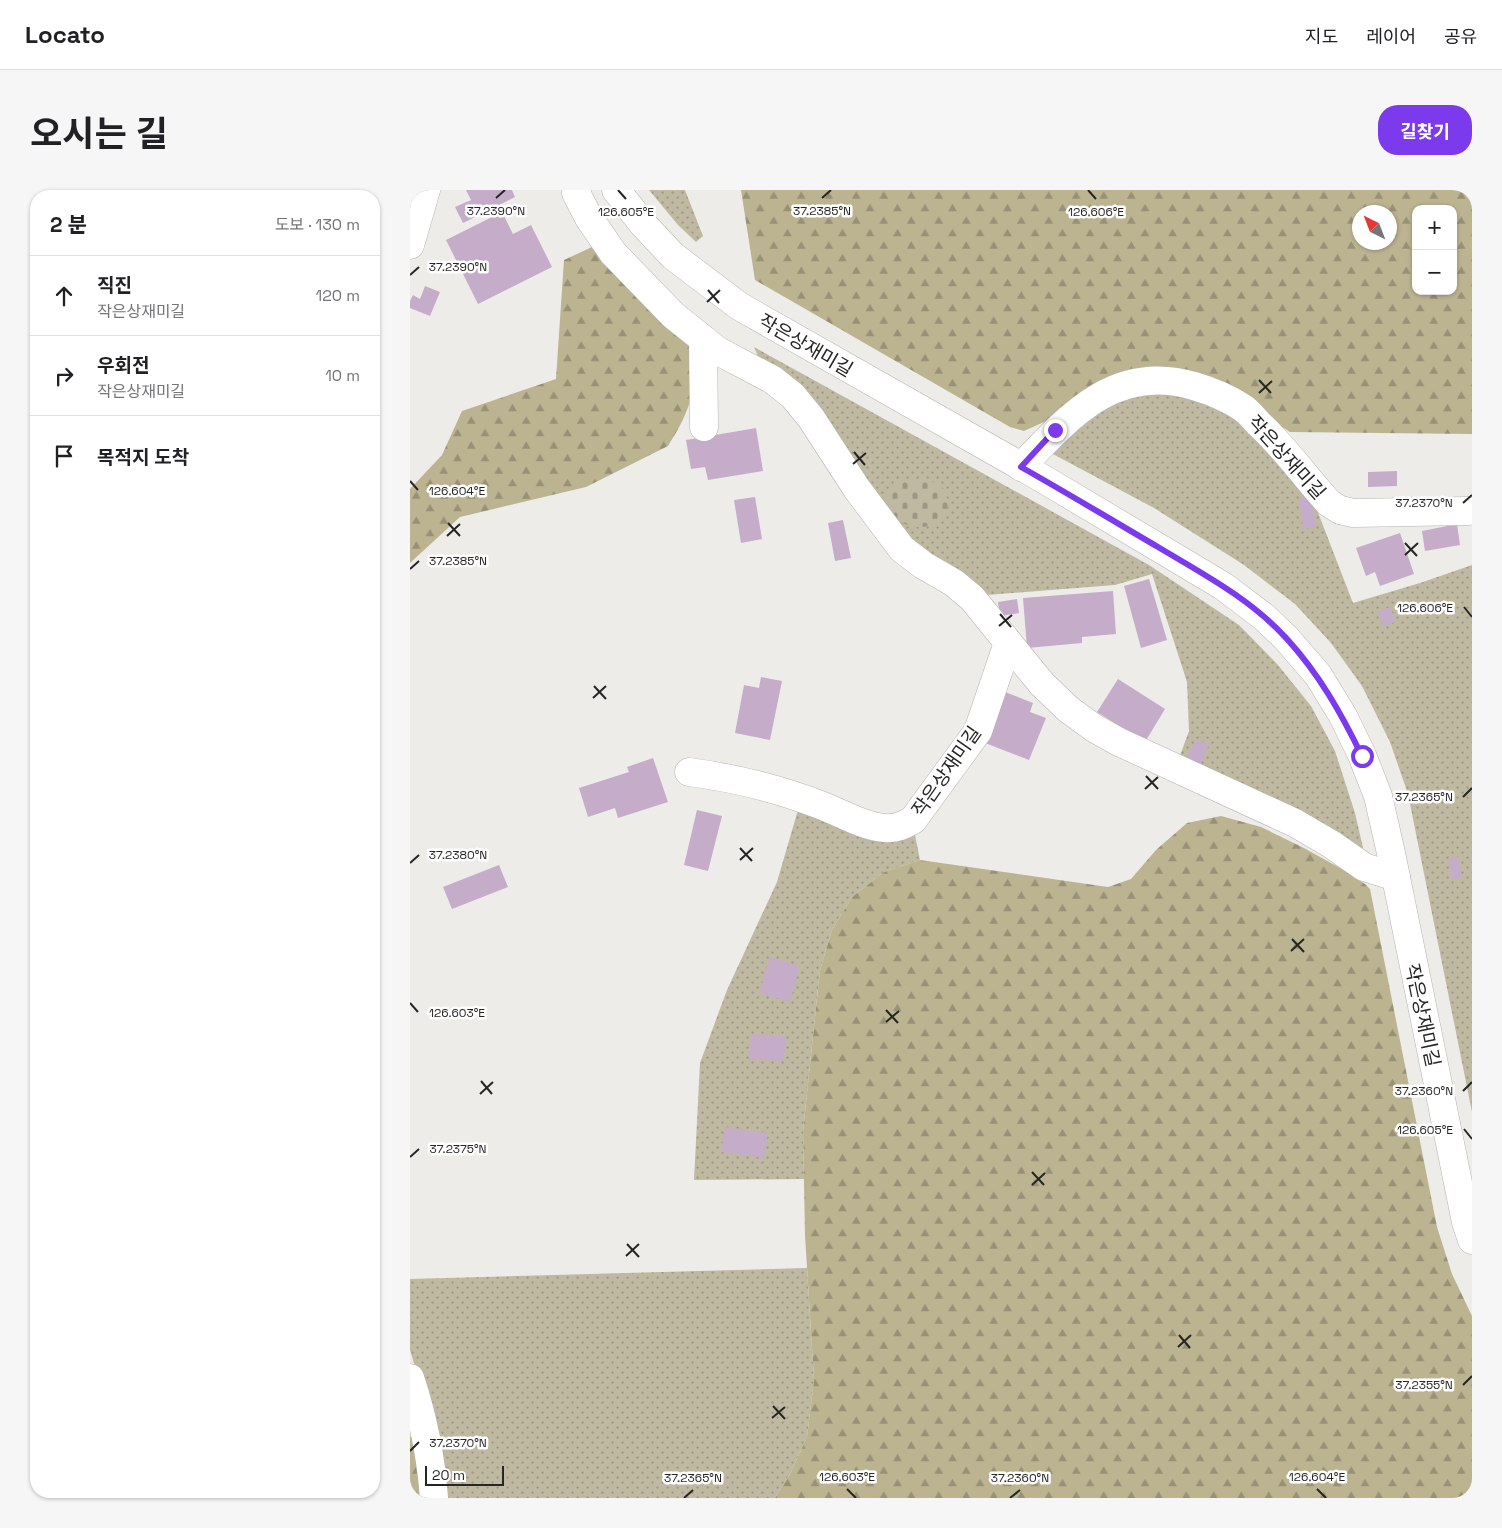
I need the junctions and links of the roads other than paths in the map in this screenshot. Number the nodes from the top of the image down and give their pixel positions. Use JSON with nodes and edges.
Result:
{"nodes":[{"id":1,"x":426,"y":190,"type":"edge"},
{"id":2,"x":576,"y":190,"type":"edge"},
{"id":3,"x":616,"y":190,"type":"edge"},
{"id":4,"x":659,"y":241,"type":"junction"},
{"id":5,"x":410,"y":244,"type":"edge"},
{"id":6,"x":628,"y":268,"type":"junction"},
{"id":7,"x":703,"y":339,"type":"junction"},
{"id":8,"x":704,"y":427,"type":"dead end"},
{"id":9,"x":1021,"y":467,"type":"junction"},
{"id":10,"x":1468,"y":511,"type":"dead end"},
{"id":11,"x":1008,"y":643,"type":"junction"},
{"id":12,"x":689,"y":772,"type":"dead end"},
{"id":13,"x":1396,"y":877,"type":"junction"},
{"id":14,"x":1472,"y":1240,"type":"edge"},
{"id":15,"x":410,"y":1378,"type":"edge"},
{"id":16,"x":434,"y":1498,"type":"edge"}],
"edges":[{"from":1,"to":5,"type":"street"},
{"from":2,"to":6,"type":"street"},
{"from":3,"to":4,"type":"street","name":"작은상재미길"},
{"from":4,"to":6,"type":"street"},
{"from":4,"to":9,"type":"street","name":"작은상재미길"},
{"from":6,"to":7,"type":"street"},
{"from":7,"to":8,"type":"street"},
{"from":7,"to":11,"type":"street"},
{"from":9,"to":10,"type":"street","name":"작은상재미길"},
{"from":9,"to":13,"type":"street","name":"작은상재미길"},
{"from":11,"to":12,"type":"street","name":"작은상재미길"},
{"from":11,"to":13,"type":"street"},
{"from":13,"to":14,"type":"street","name":"작은상재미길"},
{"from":15,"to":16,"type":"street"}]}
